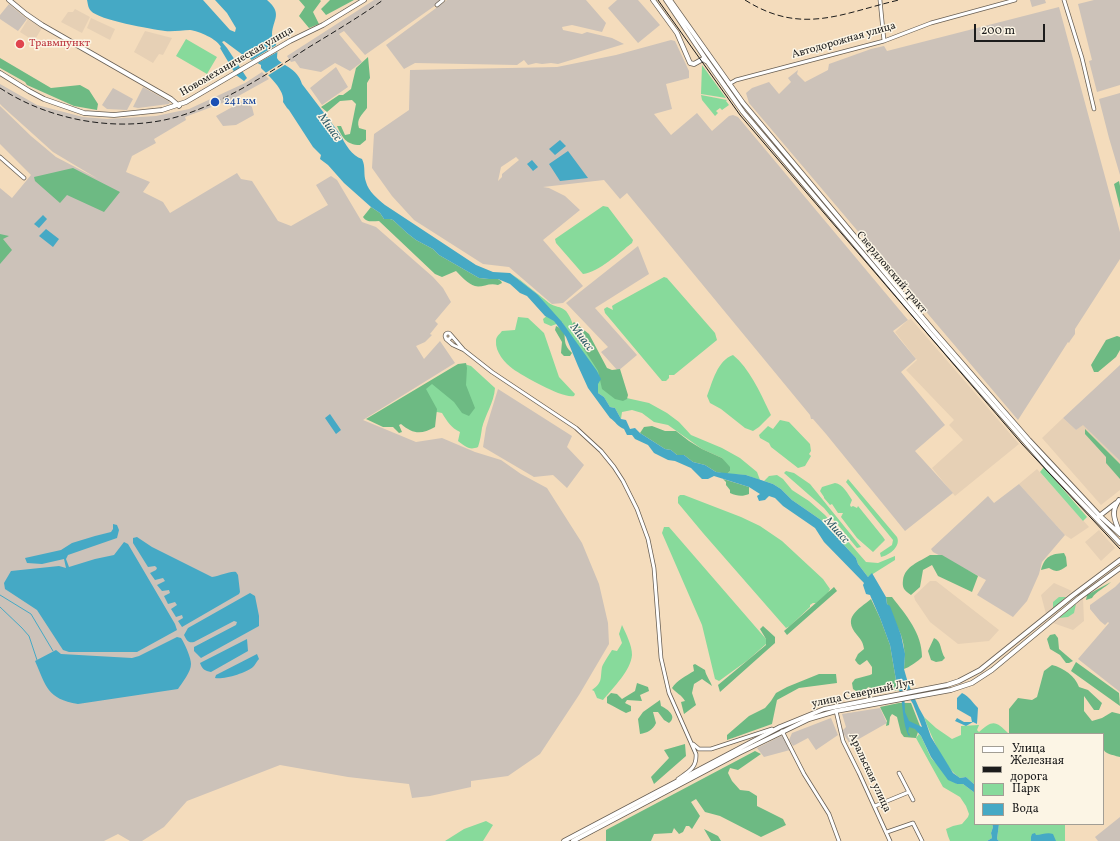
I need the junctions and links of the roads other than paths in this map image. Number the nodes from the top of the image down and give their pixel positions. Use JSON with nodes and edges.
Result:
{"nodes":[{"id":1,"x":9,"y":0,"type":"edge"},
{"id":2,"x":364,"y":0,"type":"edge"},
{"id":3,"x":444,"y":0,"type":"edge"},
{"id":4,"x":653,"y":0,"type":"edge"},
{"id":5,"x":666,"y":0,"type":"edge"},
{"id":6,"x":670,"y":0,"type":"edge"},
{"id":7,"x":880,"y":0,"type":"edge"},
{"id":8,"x":1015,"y":0,"type":"edge"},
{"id":9,"x":1064,"y":0,"type":"edge"},
{"id":10,"x":437,"y":5,"type":"dead end"},
{"id":11,"x":884,"y":41,"type":"junction"},
{"id":12,"x":700,"y":52,"type":"junction"},
{"id":13,"x":701,"y":60,"type":"junction"},
{"id":14,"x":707,"y":61,"type":"junction"},
{"id":15,"x":0,"y":73,"type":"edge"},
{"id":16,"x":727,"y":85,"type":"junction"},
{"id":17,"x":179,"y":106,"type":"junction"},
{"id":18,"x":1094,"y":109,"type":"dead end"},
{"id":19,"x":0,"y":157,"type":"edge"},
{"id":20,"x":24,"y":178,"type":"dead end"},
{"id":21,"x":464,"y":350,"type":"junction"},
{"id":22,"x":1119,"y":500,"type":"edge"},
{"id":23,"x":1098,"y":517,"type":"junction"},
{"id":24,"x":1120,"y":534,"type":"edge"},
{"id":25,"x":1120,"y":543,"type":"edge"},
{"id":26,"x":1120,"y":560,"type":"edge"},
{"id":27,"x":1120,"y":568,"type":"edge"},
{"id":28,"x":924,"y":693,"type":"junction"},
{"id":29,"x":836,"y":711,"type":"junction"},
{"id":30,"x":781,"y":729,"type":"junction"},
{"id":31,"x":691,"y":741,"type":"junction"},
{"id":32,"x":899,"y":773,"type":"dead end"},
{"id":33,"x":674,"y":782,"type":"junction"},
{"id":34,"x":909,"y":792,"type":"junction"},
{"id":35,"x":912,"y":800,"type":"dead end"},
{"id":36,"x":875,"y":806,"type":"junction"},
{"id":37,"x":886,"y":832,"type":"junction"},
{"id":38,"x":580,"y":839,"type":"edge"},
{"id":39,"x":564,"y":841,"type":"edge"},
{"id":40,"x":573,"y":841,"type":"edge"},
{"id":41,"x":839,"y":841,"type":"edge"},
{"id":42,"x":890,"y":841,"type":"edge"},
{"id":43,"x":922,"y":841,"type":"edge"}],
"edges":[{"from":1,"to":17,"type":"main road"},
{"from":2,"to":17,"type":"main road","name":"Новомеханическая улица"},
{"from":3,"to":10,"type":"street"},
{"from":4,"to":13,"type":"main road"},
{"from":5,"to":12,"type":"main road","name":"Свердловский тракт"},
{"from":6,"to":16,"type":"main road","name":"Свердловский тракт"},
{"from":7,"to":11,"type":"street"},
{"from":8,"to":11,"type":"street","name":"Автодорожная улица"},
{"from":9,"to":18,"type":"street"},
{"from":11,"to":16,"type":"street","name":"Автодорожная улица"},
{"from":12,"to":13,"type":"main road"},
{"from":12,"to":14,"type":"main road","name":"Свердловский тракт"},
{"from":13,"to":14,"type":"main road"},
{"from":14,"to":16,"type":"main road","name":"Свердловский тракт"},
{"from":15,"to":17,"type":"main road","name":"Новомеханическая улица"},
{"from":16,"to":23,"type":"main road","name":"Свердловский тракт"},
{"from":19,"to":20,"type":"street"},
{"from":21,"to":21,"type":"street"},
{"from":21,"to":31,"type":"street"},
{"from":22,"to":23,"type":"main road"},
{"from":22,"to":24,"type":"main road"},
{"from":23,"to":24,"type":"main road","name":"Свердловский тракт"},
{"from":23,"to":25,"type":"main road","name":"Свердловский тракт"},
{"from":26,"to":28,"type":"main road","name":"улица Северный Луч"},
{"from":27,"to":28,"type":"main road","name":"улица Северный Луч"},
{"from":28,"to":29,"type":"main road","name":"улица Северный Луч"},
{"from":28,"to":30,"type":"main road","name":"улица Северный Луч"},
{"from":29,"to":30,"type":"main road","name":"улица Северный Луч"},
{"from":29,"to":36,"type":"street","name":"Аральская улица"},
{"from":30,"to":31,"type":"street"},
{"from":30,"to":33,"type":"main road","name":"улица Северный Луч"},
{"from":30,"to":38,"type":"main road","name":"улица Северный Луч"},
{"from":30,"to":41,"type":"street"},
{"from":31,"to":33,"type":"street"},
{"from":32,"to":34,"type":"street"},
{"from":33,"to":39,"type":"main road","name":"улица Северный Луч"},
{"from":34,"to":35,"type":"street"},
{"from":34,"to":36,"type":"street"},
{"from":36,"to":37,"type":"street","name":"Аральская улица"},
{"from":37,"to":42,"type":"street","name":"Аральская улица"},
{"from":37,"to":43,"type":"street"},
{"from":38,"to":40,"type":"main road","name":"улица Северный Луч"}]}
